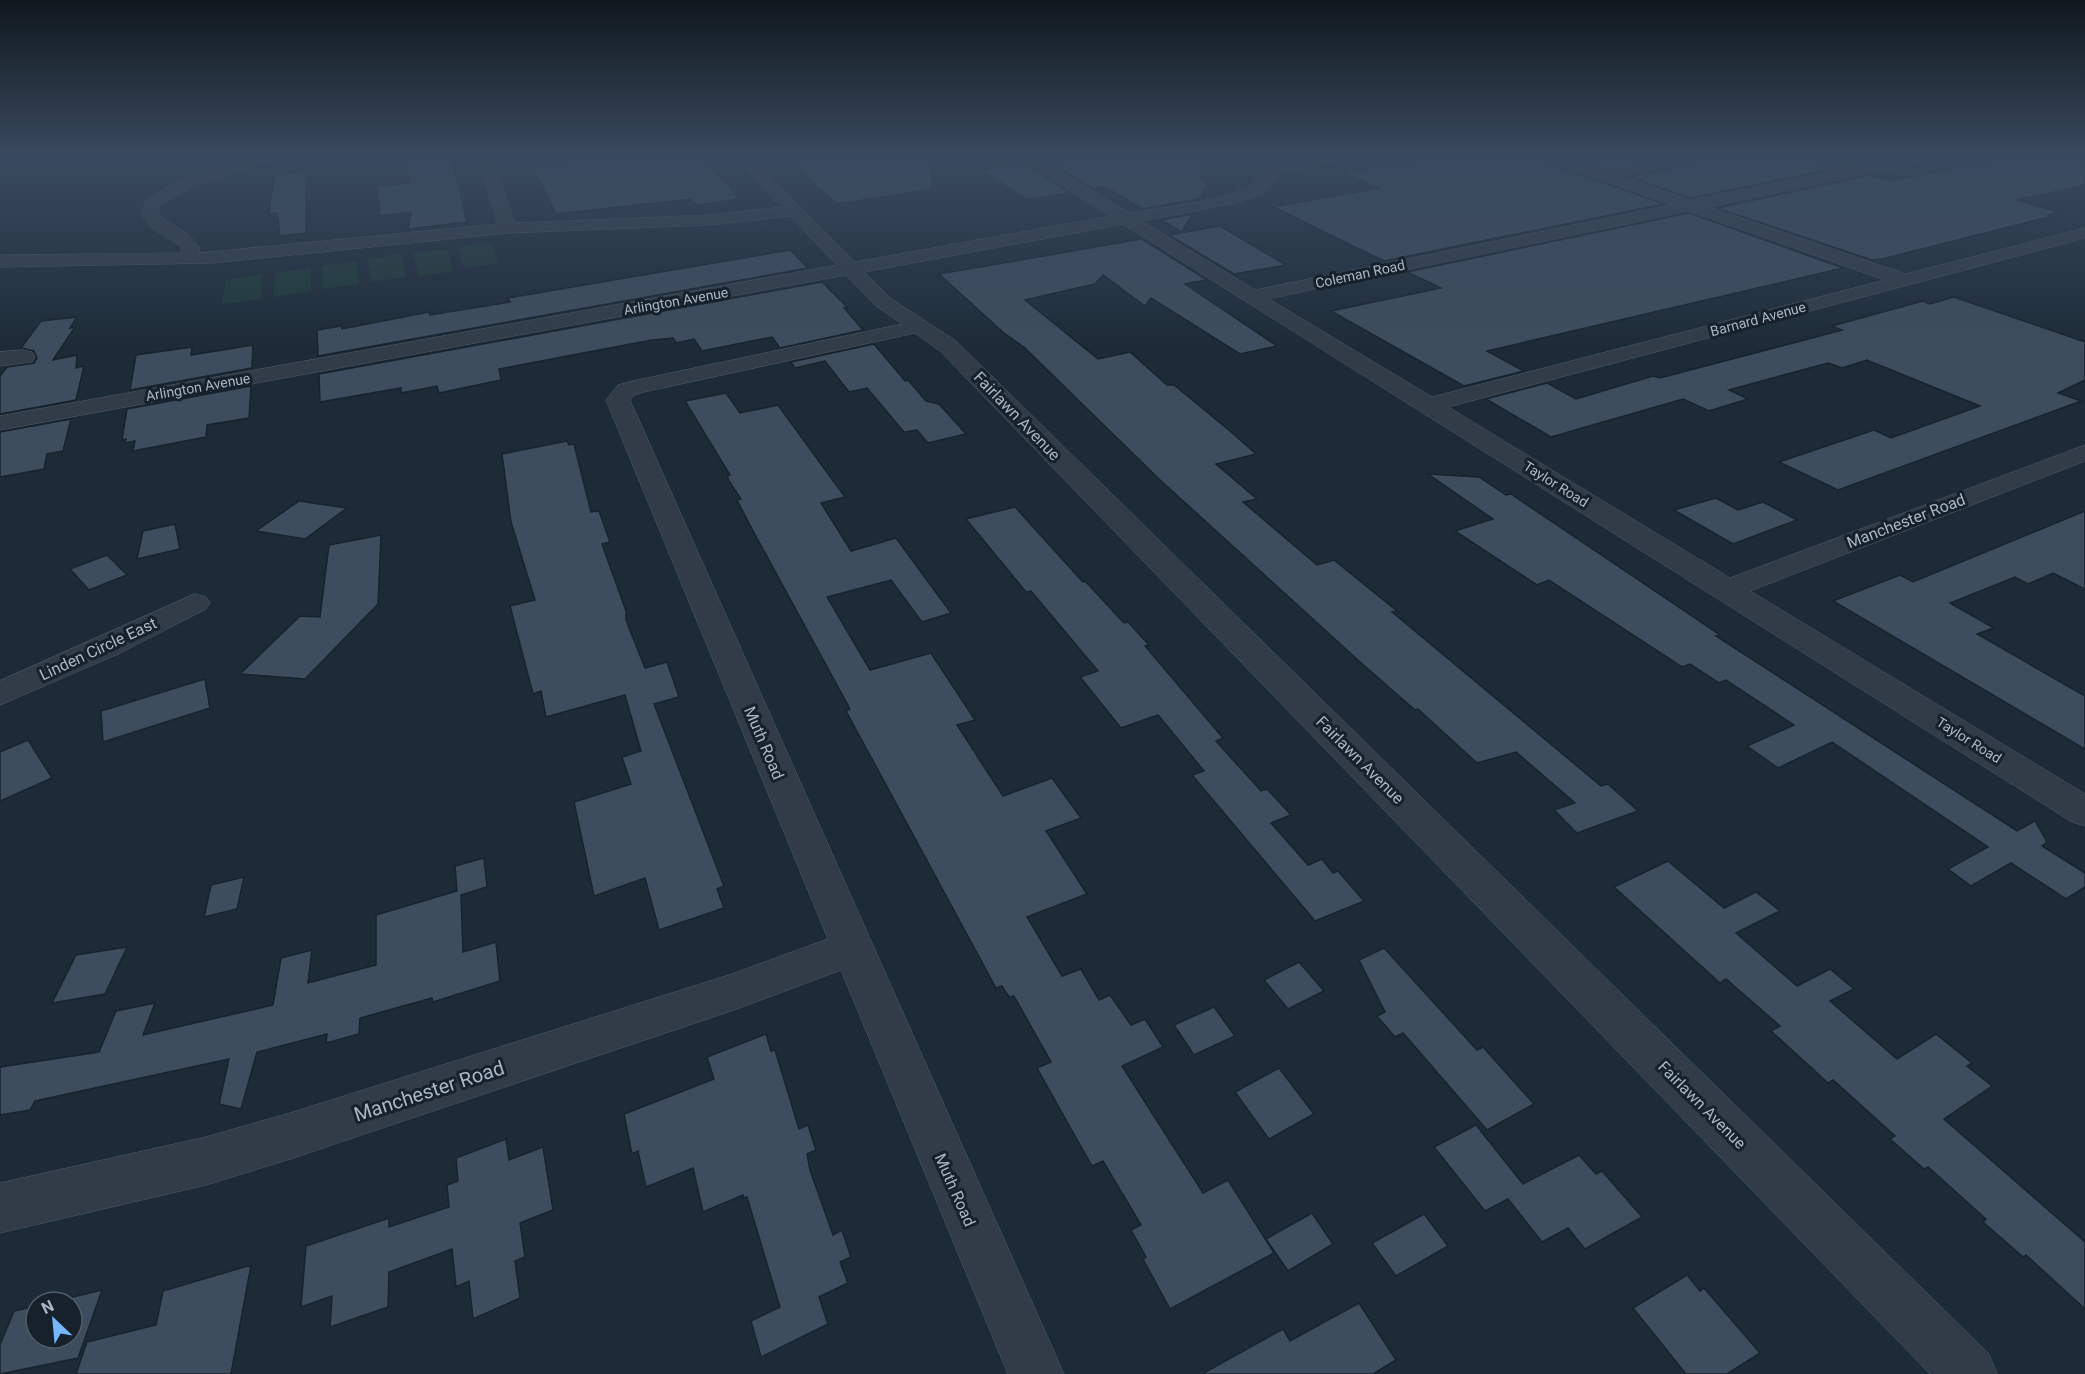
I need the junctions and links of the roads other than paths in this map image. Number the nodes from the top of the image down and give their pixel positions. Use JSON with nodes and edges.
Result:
{"nodes":[{"id":1,"x":154,"y":221,"type":"edge"},
{"id":2,"x":506,"y":221,"type":"edge"},
{"id":3,"x":682,"y":221,"type":"edge"},
{"id":4,"x":804,"y":221,"type":"edge"},
{"id":5,"x":1115,"y":221,"type":"edge"},
{"id":6,"x":1130,"y":221,"type":"edge"},
{"id":7,"x":1618,"y":221,"type":"edge"},
{"id":8,"x":1736,"y":221,"type":"edge"},
{"id":9,"x":508,"y":228,"type":"junction"},
{"id":10,"x":2085,"y":233,"type":"edge"},
{"id":11,"x":188,"y":258,"type":"junction"},
{"id":12,"x":0,"y":261,"type":"edge"},
{"id":13,"x":852,"y":269,"type":"junction"},
{"id":14,"x":1905,"y":280,"type":"junction"},
{"id":15,"x":1253,"y":296,"type":"junction"},
{"id":16,"x":920,"y":326,"type":"junction"},
{"id":17,"x":24,"y":357,"type":"dead end"},
{"id":18,"x":0,"y":359,"type":"edge"},
{"id":19,"x":1430,"y":405,"type":"junction"},
{"id":20,"x":0,"y":423,"type":"edge"},
{"id":21,"x":2085,"y":452,"type":"edge"},
{"id":22,"x":1726,"y":590,"type":"junction"},
{"id":23,"x":195,"y":603,"type":"dead end"},
{"id":24,"x":0,"y":694,"type":"edge"},
{"id":25,"x":2085,"y":812,"type":"edge"},
{"id":26,"x":851,"y":948,"type":"junction"},
{"id":27,"x":0,"y":1208,"type":"edge"},
{"id":28,"x":1035,"y":1374,"type":"edge"},
{"id":29,"x":1969,"y":1374,"type":"edge"}],
"edges":[{"from":1,"to":11,"type":"street"},
{"from":2,"to":9,"type":"street"},
{"from":3,"to":9,"type":"street"},
{"from":4,"to":13,"type":"street","name":"Fairlawn Avenue"},
{"from":5,"to":13,"type":"street","name":"Arlington Avenue"},
{"from":6,"to":15,"type":"street","name":"Taylor Road"},
{"from":7,"to":15,"type":"street","name":"Coleman Road"},
{"from":8,"to":14,"type":"street"},
{"from":9,"to":11,"type":"street"},
{"from":10,"to":14,"type":"street","name":"Barnard Avenue"},
{"from":11,"to":12,"type":"street"},
{"from":13,"to":16,"type":"street","name":"Fairlawn Avenue"},
{"from":13,"to":20,"type":"street","name":"Arlington Avenue"},
{"from":14,"to":19,"type":"street","name":"Barnard Avenue"},
{"from":15,"to":19,"type":"street","name":"Taylor Road"},
{"from":16,"to":26,"type":"street","name":"Muth Road"},
{"from":16,"to":29,"type":"street","name":"Fairlawn Avenue"},
{"from":17,"to":18,"type":"street"},
{"from":19,"to":22,"type":"street","name":"Taylor Road"},
{"from":21,"to":22,"type":"street","name":"Manchester Road"},
{"from":22,"to":25,"type":"street","name":"Taylor Road"},
{"from":23,"to":24,"type":"street","name":"Linden Circle East"},
{"from":26,"to":27,"type":"street","name":"Manchester Road"},
{"from":26,"to":28,"type":"street","name":"Muth Road"}]}
